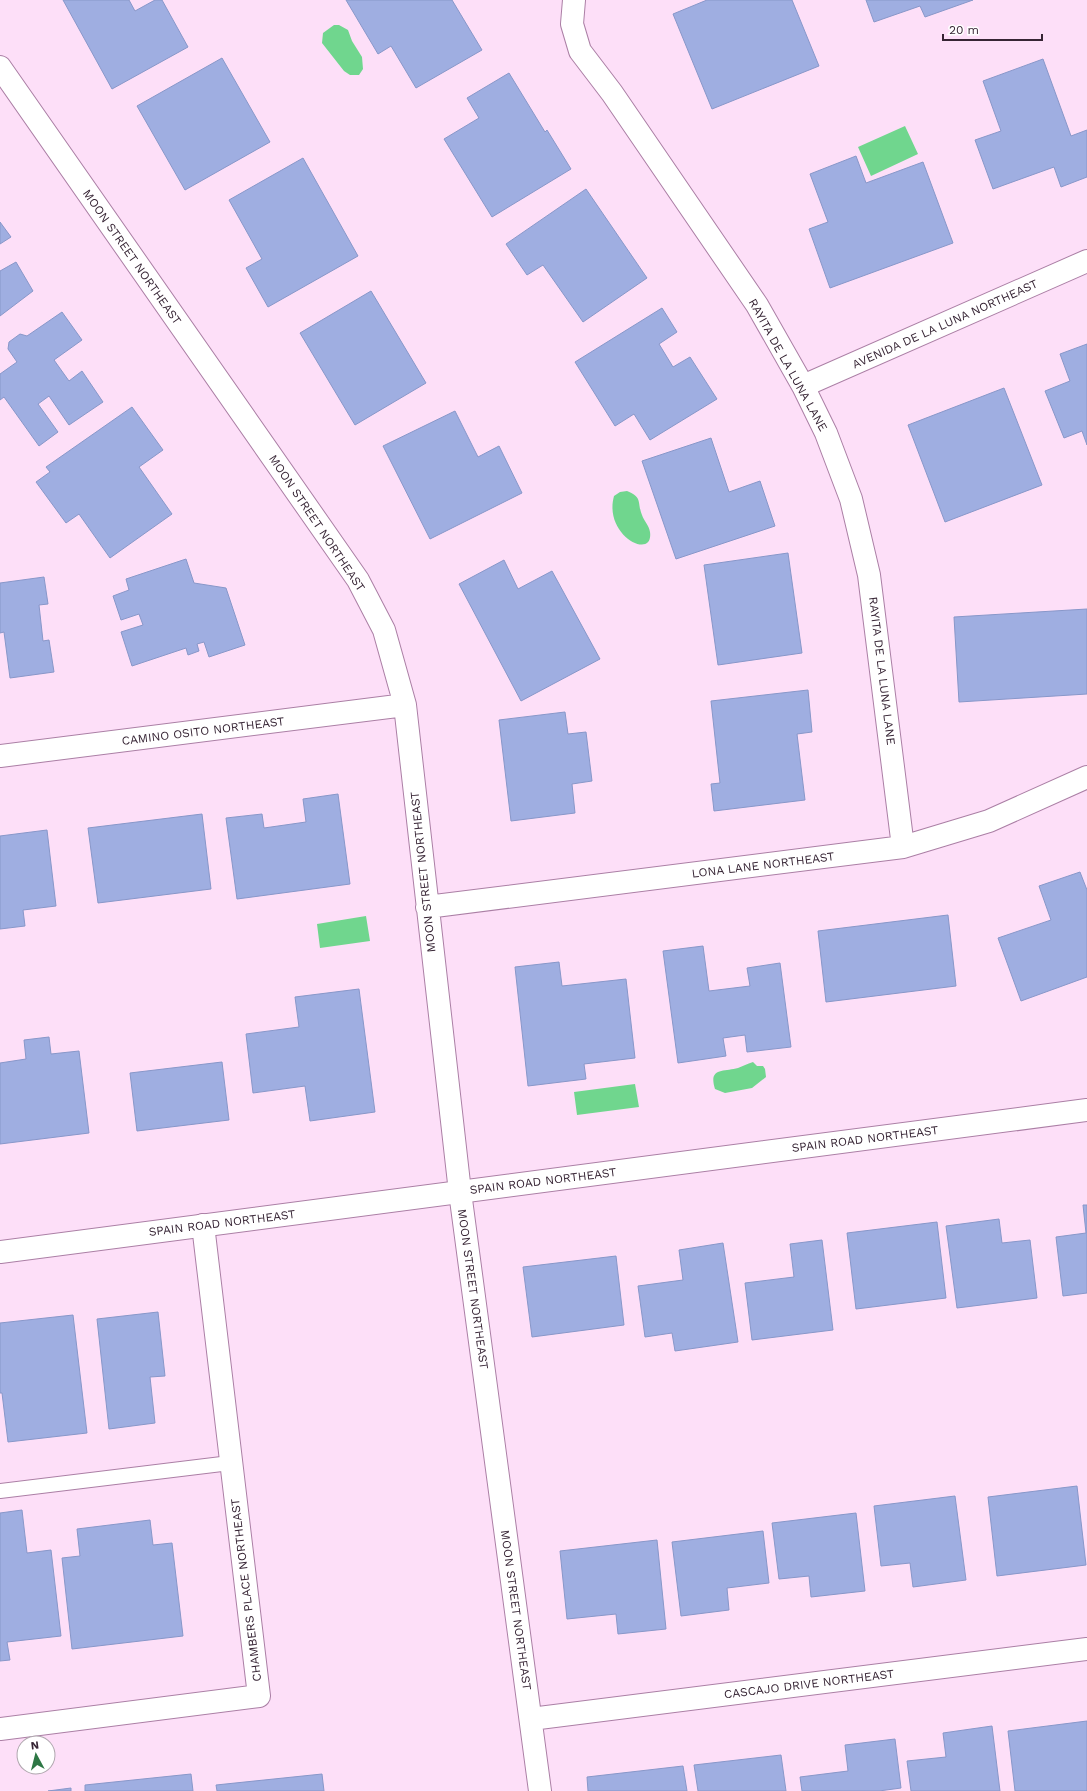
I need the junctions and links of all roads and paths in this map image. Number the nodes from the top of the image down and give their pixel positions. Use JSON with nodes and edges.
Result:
{"nodes":[{"id":1,"x":574,"y":0,"type":"edge"},
{"id":2,"x":0,"y":68,"type":"edge"},
{"id":3,"x":1087,"y":261,"type":"edge"},
{"id":4,"x":803,"y":386,"type":"junction"},
{"id":5,"x":405,"y":705,"type":"junction"},
{"id":6,"x":0,"y":756,"type":"edge"},
{"id":7,"x":1087,"y":777,"type":"edge"},
{"id":8,"x":903,"y":847,"type":"junction"},
{"id":9,"x":427,"y":907,"type":"junction"},
{"id":10,"x":1087,"y":1110,"type":"edge"},
{"id":11,"x":460,"y":1192,"type":"junction"},
{"id":12,"x":203,"y":1225,"type":"junction"},
{"id":13,"x":0,"y":1252,"type":"edge"},
{"id":14,"x":230,"y":1463,"type":"junction"},
{"id":15,"x":0,"y":1491,"type":"edge"},
{"id":16,"x":1087,"y":1649,"type":"edge"},
{"id":17,"x":531,"y":1719,"type":"junction"},
{"id":18,"x":0,"y":1729,"type":"edge"},
{"id":19,"x":540,"y":1791,"type":"edge"}],
"edges":[{"from":1,"to":4,"type":"street","name":"RAYITA DE LA LUNA LANE"},
{"from":2,"to":5,"type":"street","name":"MOON STREET NORTHEAST"},
{"from":3,"to":4,"type":"street","name":"AVENIDA DE LA LUNA NORTHEAST"},
{"from":4,"to":8,"type":"street","name":"RAYITA DE LA LUNA LANE"},
{"from":5,"to":6,"type":"street","name":"CAMINO OSITO NORTHEAST"},
{"from":5,"to":9,"type":"street","name":"MOON STREET NORTHEAST"},
{"from":7,"to":8,"type":"street","name":"LONA LANE NORTHEAST"},
{"from":8,"to":9,"type":"street","name":"LONA LANE NORTHEAST"},
{"from":9,"to":11,"type":"street","name":"MOON STREET NORTHEAST"},
{"from":10,"to":11,"type":"street","name":"SPAIN ROAD NORTHEAST"},
{"from":11,"to":12,"type":"street","name":"SPAIN ROAD NORTHEAST"},
{"from":11,"to":17,"type":"street","name":"MOON STREET NORTHEAST"},
{"from":12,"to":13,"type":"street","name":"SPAIN ROAD NORTHEAST"},
{"from":12,"to":14,"type":"street","name":"CHAMBERS PLACE NORTHEAST"},
{"from":14,"to":15,"type":"lane"},
{"from":14,"to":18,"type":"street","name":"CHAMBERS PLACE NORTHEAST"},
{"from":16,"to":17,"type":"street","name":"CASCAJO DRIVE NORTHEAST"},
{"from":17,"to":19,"type":"street","name":"MOON STREET NORTHEAST"}]}
